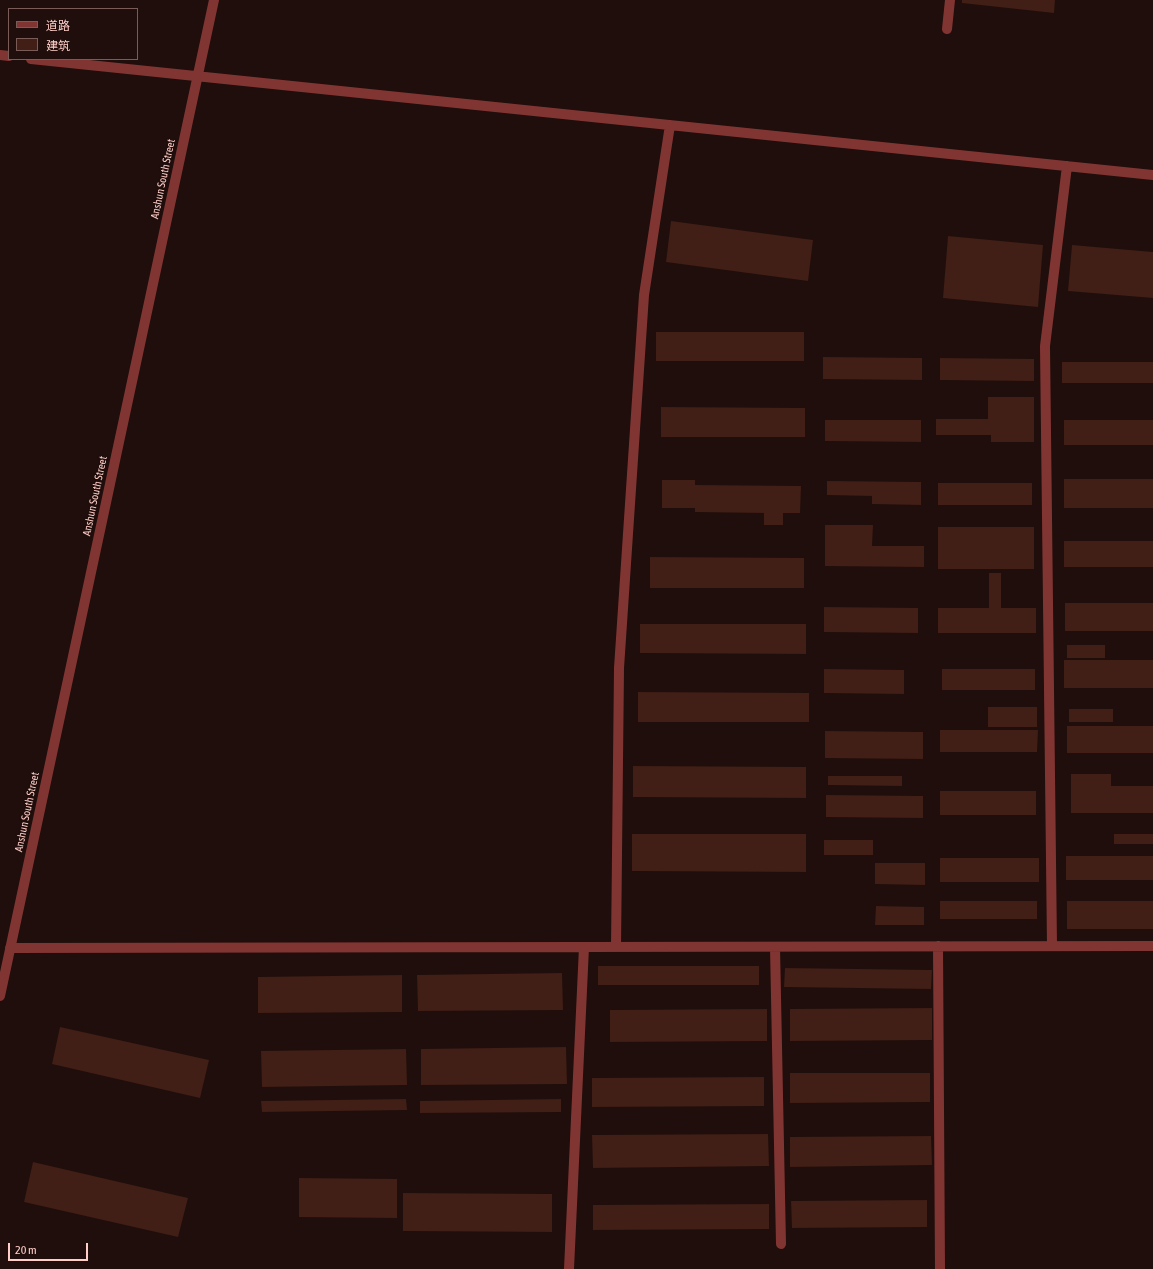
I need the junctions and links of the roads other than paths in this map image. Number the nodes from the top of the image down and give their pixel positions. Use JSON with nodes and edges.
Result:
{"nodes":[{"id":1,"x":214,"y":0,"type":"edge"},
{"id":2,"x":950,"y":0,"type":"edge"},
{"id":3,"x":947,"y":29,"type":"dead end"},
{"id":4,"x":41,"y":60,"type":"edge"},
{"id":5,"x":198,"y":76,"type":"junction"},
{"id":6,"x":670,"y":125,"type":"junction"},
{"id":7,"x":1067,"y":166,"type":"junction"},
{"id":8,"x":1153,"y":175,"type":"edge"},
{"id":9,"x":938,"y":946,"type":"junction"},
{"id":10,"x":1052,"y":946,"type":"junction"},
{"id":11,"x":1153,"y":946,"type":"edge"},
{"id":12,"x":584,"y":947,"type":"junction"},
{"id":13,"x":616,"y":947,"type":"junction"},
{"id":14,"x":775,"y":947,"type":"junction"},
{"id":15,"x":10,"y":948,"type":"junction"},
{"id":16,"x":0,"y":996,"type":"edge"},
{"id":17,"x":781,"y":1244,"type":"dead end"},
{"id":18,"x":569,"y":1269,"type":"edge"},
{"id":19,"x":940,"y":1269,"type":"edge"}],
"edges":[{"from":1,"to":5,"type":"street","name":"Anshun South Street"},
{"from":2,"to":3,"type":"street"},
{"from":4,"to":5,"type":"street"},
{"from":5,"to":6,"type":"street"},
{"from":5,"to":15,"type":"street","name":"Anshun South Street"},
{"from":6,"to":7,"type":"street"},
{"from":6,"to":13,"type":"street"},
{"from":7,"to":8,"type":"street"},
{"from":7,"to":10,"type":"street"},
{"from":9,"to":10,"type":"street"},
{"from":9,"to":14,"type":"street"},
{"from":9,"to":19,"type":"street"},
{"from":10,"to":11,"type":"street"},
{"from":12,"to":13,"type":"street"},
{"from":12,"to":15,"type":"street"},
{"from":12,"to":18,"type":"street"},
{"from":13,"to":14,"type":"street"},
{"from":14,"to":17,"type":"street"},
{"from":15,"to":16,"type":"street","name":"Anshun South Street"}]}
